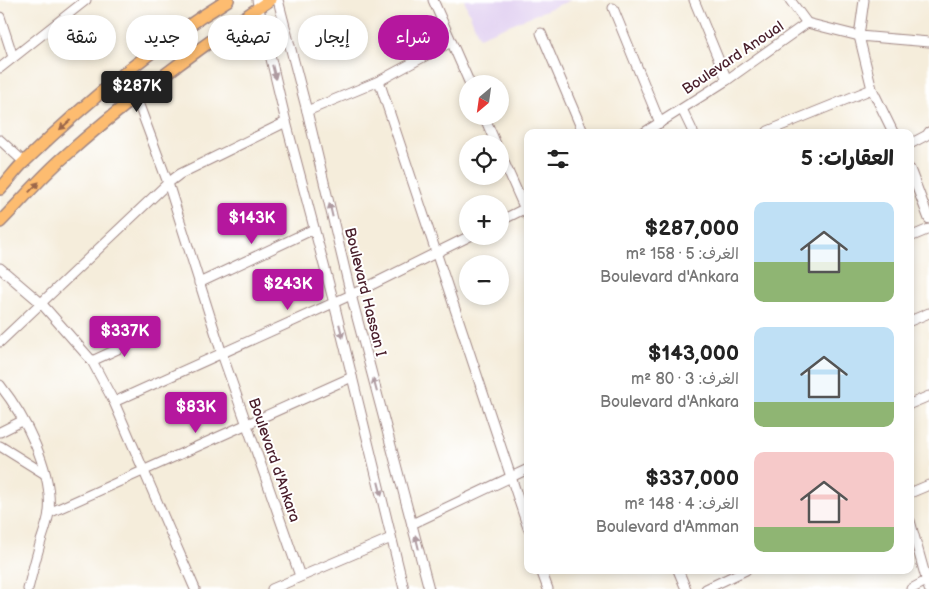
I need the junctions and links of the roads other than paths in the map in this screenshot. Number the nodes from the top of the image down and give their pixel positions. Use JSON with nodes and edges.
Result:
{"nodes":[{"id":1,"x":86,"y":0,"type":"edge"},
{"id":2,"x":228,"y":0,"type":"edge"},
{"id":3,"x":270,"y":0,"type":"edge"},
{"id":4,"x":278,"y":0,"type":"edge"},
{"id":5,"x":433,"y":0,"type":"edge"},
{"id":6,"x":694,"y":0,"type":"edge"},
{"id":7,"x":790,"y":0,"type":"edge"},
{"id":8,"x":864,"y":0,"type":"edge"},
{"id":9,"x":73,"y":4,"type":"edge"},
{"id":10,"x":258,"y":4,"type":"edge"},
{"id":11,"x":613,"y":8,"type":"dead end"},
{"id":12,"x":0,"y":17,"type":"edge"},
{"id":13,"x":807,"y":23,"type":"junction"},
{"id":14,"x":541,"y":33,"type":"dead end"},
{"id":15,"x":859,"y":36,"type":"junction"},
{"id":16,"x":451,"y":42,"type":"junction"},
{"id":17,"x":929,"y":42,"type":"edge"},
{"id":18,"x":13,"y":57,"type":"junction"},
{"id":19,"x":0,"y":68,"type":"edge"},
{"id":20,"x":466,"y":75,"type":"edge"},
{"id":21,"x":727,"y":80,"type":"junction"},
{"id":22,"x":379,"y":81,"type":"junction"},
{"id":23,"x":872,"y":89,"type":"junction"},
{"id":24,"x":136,"y":97,"type":"junction"},
{"id":25,"x":682,"y":109,"type":"junction"},
{"id":26,"x":307,"y":111,"type":"junction"},
{"id":27,"x":286,"y":122,"type":"junction"},
{"id":28,"x":660,"y":123,"type":"junction"},
{"id":29,"x":583,"y":129,"type":"edge"},
{"id":30,"x":650,"y":129,"type":"edge"},
{"id":31,"x":692,"y":129,"type":"edge"},
{"id":32,"x":775,"y":129,"type":"edge"},
{"id":33,"x":892,"y":129,"type":"edge"},
{"id":34,"x":929,"y":132,"type":"edge"},
{"id":35,"x":0,"y":140,"type":"edge"},
{"id":36,"x":914,"y":142,"type":"edge"},
{"id":37,"x":24,"y":162,"type":"junction"},
{"id":38,"x":509,"y":173,"type":"edge"},
{"id":39,"x":914,"y":180,"type":"edge"},
{"id":40,"x":168,"y":183,"type":"junction"},
{"id":41,"x":0,"y":189,"type":"edge"},
{"id":42,"x":524,"y":207,"type":"edge"},
{"id":43,"x":524,"y":212,"type":"edge"},
{"id":44,"x":509,"y":218,"type":"edge"},
{"id":45,"x":929,"y":219,"type":"edge"},
{"id":46,"x":0,"y":222,"type":"edge"},
{"id":47,"x":314,"y":229,"type":"junction"},
{"id":48,"x":929,"y":229,"type":"edge"},
{"id":49,"x":914,"y":235,"type":"edge"},
{"id":50,"x":459,"y":242,"type":"edge"},
{"id":51,"x":437,"y":253,"type":"junction"},
{"id":52,"x":0,"y":268,"type":"edge"},
{"id":53,"x":199,"y":282,"type":"junction"},
{"id":54,"x":351,"y":295,"type":"junction"},
{"id":55,"x":41,"y":303,"type":"junction"},
{"id":56,"x":334,"y":303,"type":"junction"},
{"id":57,"x":929,"y":313,"type":"edge"},
{"id":58,"x":914,"y":319,"type":"edge"},
{"id":59,"x":148,"y":334,"type":"dead end"},
{"id":60,"x":0,"y":342,"type":"edge"},
{"id":61,"x":222,"y":354,"type":"junction"},
{"id":62,"x":92,"y":361,"type":"junction"},
{"id":63,"x":352,"y":376,"type":"junction"},
{"id":64,"x":0,"y":386,"type":"edge"},
{"id":65,"x":929,"y":396,"type":"edge"},
{"id":66,"x":114,"y":402,"type":"junction"},
{"id":67,"x":914,"y":402,"type":"edge"},
{"id":68,"x":22,"y":421,"type":"junction"},
{"id":69,"x":246,"y":424,"type":"junction"},
{"id":70,"x":0,"y":432,"type":"edge"},
{"id":71,"x":0,"y":446,"type":"edge"},
{"id":72,"x":524,"y":471,"type":"edge"},
{"id":73,"x":144,"y":472,"type":"junction"},
{"id":74,"x":45,"y":474,"type":"junction"},
{"id":75,"x":510,"y":476,"type":"junction"},
{"id":76,"x":929,"y":485,"type":"edge"},
{"id":77,"x":914,"y":491,"type":"edge"},
{"id":78,"x":49,"y":513,"type":"junction"},
{"id":79,"x":524,"y":516,"type":"edge"},
{"id":80,"x":412,"y":524,"type":"junction"},
{"id":81,"x":914,"y":535,"type":"edge"},
{"id":82,"x":391,"y":538,"type":"junction"},
{"id":83,"x":542,"y":574,"type":"edge"},
{"id":84,"x":680,"y":574,"type":"edge"},
{"id":85,"x":738,"y":574,"type":"edge"},
{"id":86,"x":300,"y":576,"type":"junction"},
{"id":87,"x":928,"y":585,"type":"edge"},
{"id":88,"x":28,"y":589,"type":"edge"},
{"id":89,"x":195,"y":589,"type":"edge"},
{"id":90,"x":272,"y":589,"type":"edge"},
{"id":91,"x":404,"y":589,"type":"edge"},
{"id":92,"x":429,"y":589,"type":"edge"},
{"id":93,"x":548,"y":589,"type":"edge"},
{"id":94,"x":686,"y":589,"type":"edge"},
{"id":95,"x":706,"y":589,"type":"edge"},
{"id":96,"x":911,"y":589,"type":"edge"}],
"edges":[{"from":1,"to":9,"type":"street"},
{"from":2,"to":37,"type":"main road","one_way":true},
{"from":3,"to":10,"type":"main road"},
{"from":4,"to":26,"type":"street","name":"Boulevard Hassan I"},
{"from":5,"to":16,"type":"street"},
{"from":6,"to":21,"type":"street"},
{"from":7,"to":13,"type":"street"},
{"from":8,"to":15,"type":"street"},
{"from":9,"to":18,"type":"street"},
{"from":10,"to":24,"type":"main road"},
{"from":10,"to":27,"type":"street","one_way":true},
{"from":11,"to":28,"type":"street"},
{"from":12,"to":18,"type":"street"},
{"from":13,"to":15,"type":"street","name":"Boulevard Anoual"},
{"from":13,"to":21,"type":"street","name":"Boulevard Anoual"},
{"from":14,"to":29,"type":"street"},
{"from":15,"to":17,"type":"street","name":"Boulevard Anoual"},
{"from":15,"to":23,"type":"street"},
{"from":16,"to":20,"type":"street"},
{"from":16,"to":22,"type":"street"},
{"from":18,"to":19,"type":"street"},
{"from":21,"to":25,"type":"street","name":"Boulevard Anoual"},
{"from":22,"to":26,"type":"street"},
{"from":22,"to":51,"type":"street"},
{"from":23,"to":32,"type":"street"},
{"from":23,"to":33,"type":"street"},
{"from":24,"to":40,"type":"street","name":"Boulevard d'Ankara"},
{"from":46,"to":24,"type":"main road","one_way":true},
{"from":25,"to":28,"type":"street","name":"Boulevard Anoual"},
{"from":25,"to":31,"type":"street"},
{"from":54,"to":26,"type":"street","name":"Boulevard Hassan I","one_way":true},
{"from":27,"to":40,"type":"street"},
{"from":27,"to":47,"type":"street"},
{"from":28,"to":30,"type":"street","name":"Boulevard Anoual"},
{"from":34,"to":36,"type":"street"},
{"from":35,"to":37,"type":"street"},
{"from":37,"to":41,"type":"main road"},
{"from":38,"to":42,"type":"street"},
{"from":39,"to":45,"type":"street"},
{"from":40,"to":53,"type":"street","name":"Boulevard d'Ankara"},
{"from":40,"to":55,"type":"street"},
{"from":43,"to":44,"type":"street"},
{"from":47,"to":53,"type":"street"},
{"from":47,"to":56,"type":"street"},
{"from":48,"to":49,"type":"street"},
{"from":50,"to":51,"type":"street"},
{"from":51,"to":54,"type":"street"},
{"from":51,"to":75,"type":"street"},
{"from":52,"to":55,"type":"street"},
{"from":53,"to":61,"type":"street","name":"Boulevard d'Ankara"},
{"from":54,"to":56,"type":"street"},
{"from":80,"to":54,"type":"street","name":"Boulevard Hassan I","one_way":true},
{"from":55,"to":60,"type":"street"},
{"from":55,"to":62,"type":"street"},
{"from":56,"to":61,"type":"street"},
{"from":56,"to":63,"type":"street","one_way":true},
{"from":57,"to":58,"type":"street"},
{"from":59,"to":62,"type":"street"},
{"from":61,"to":66,"type":"street"},
{"from":61,"to":69,"type":"street","name":"Boulevard d'Ankara"},
{"from":62,"to":66,"type":"street"},
{"from":63,"to":69,"type":"street"},
{"from":63,"to":82,"type":"street","one_way":true},
{"from":64,"to":68,"type":"street"},
{"from":65,"to":67,"type":"street"},
{"from":66,"to":73,"type":"street"},
{"from":68,"to":70,"type":"street"},
{"from":68,"to":74,"type":"street"},
{"from":69,"to":73,"type":"street"},
{"from":69,"to":86,"type":"street","name":"Boulevard d'Ankara"},
{"from":71,"to":74,"type":"street"},
{"from":72,"to":75,"type":"street"},
{"from":73,"to":78,"type":"street"},
{"from":73,"to":89,"type":"street"},
{"from":74,"to":78,"type":"street"},
{"from":75,"to":79,"type":"street"},
{"from":75,"to":80,"type":"street"},
{"from":76,"to":77,"type":"street"},
{"from":78,"to":88,"type":"street"},
{"from":92,"to":80,"type":"street","name":"Boulevard Hassan I","one_way":true},
{"from":81,"to":87,"type":"street"},
{"from":82,"to":86,"type":"street"},
{"from":82,"to":91,"type":"street"},
{"from":83,"to":93,"type":"street"},
{"from":84,"to":94,"type":"street"},
{"from":85,"to":95,"type":"street"},
{"from":86,"to":90,"type":"street"},
{"from":87,"to":96,"type":"street"}]}
